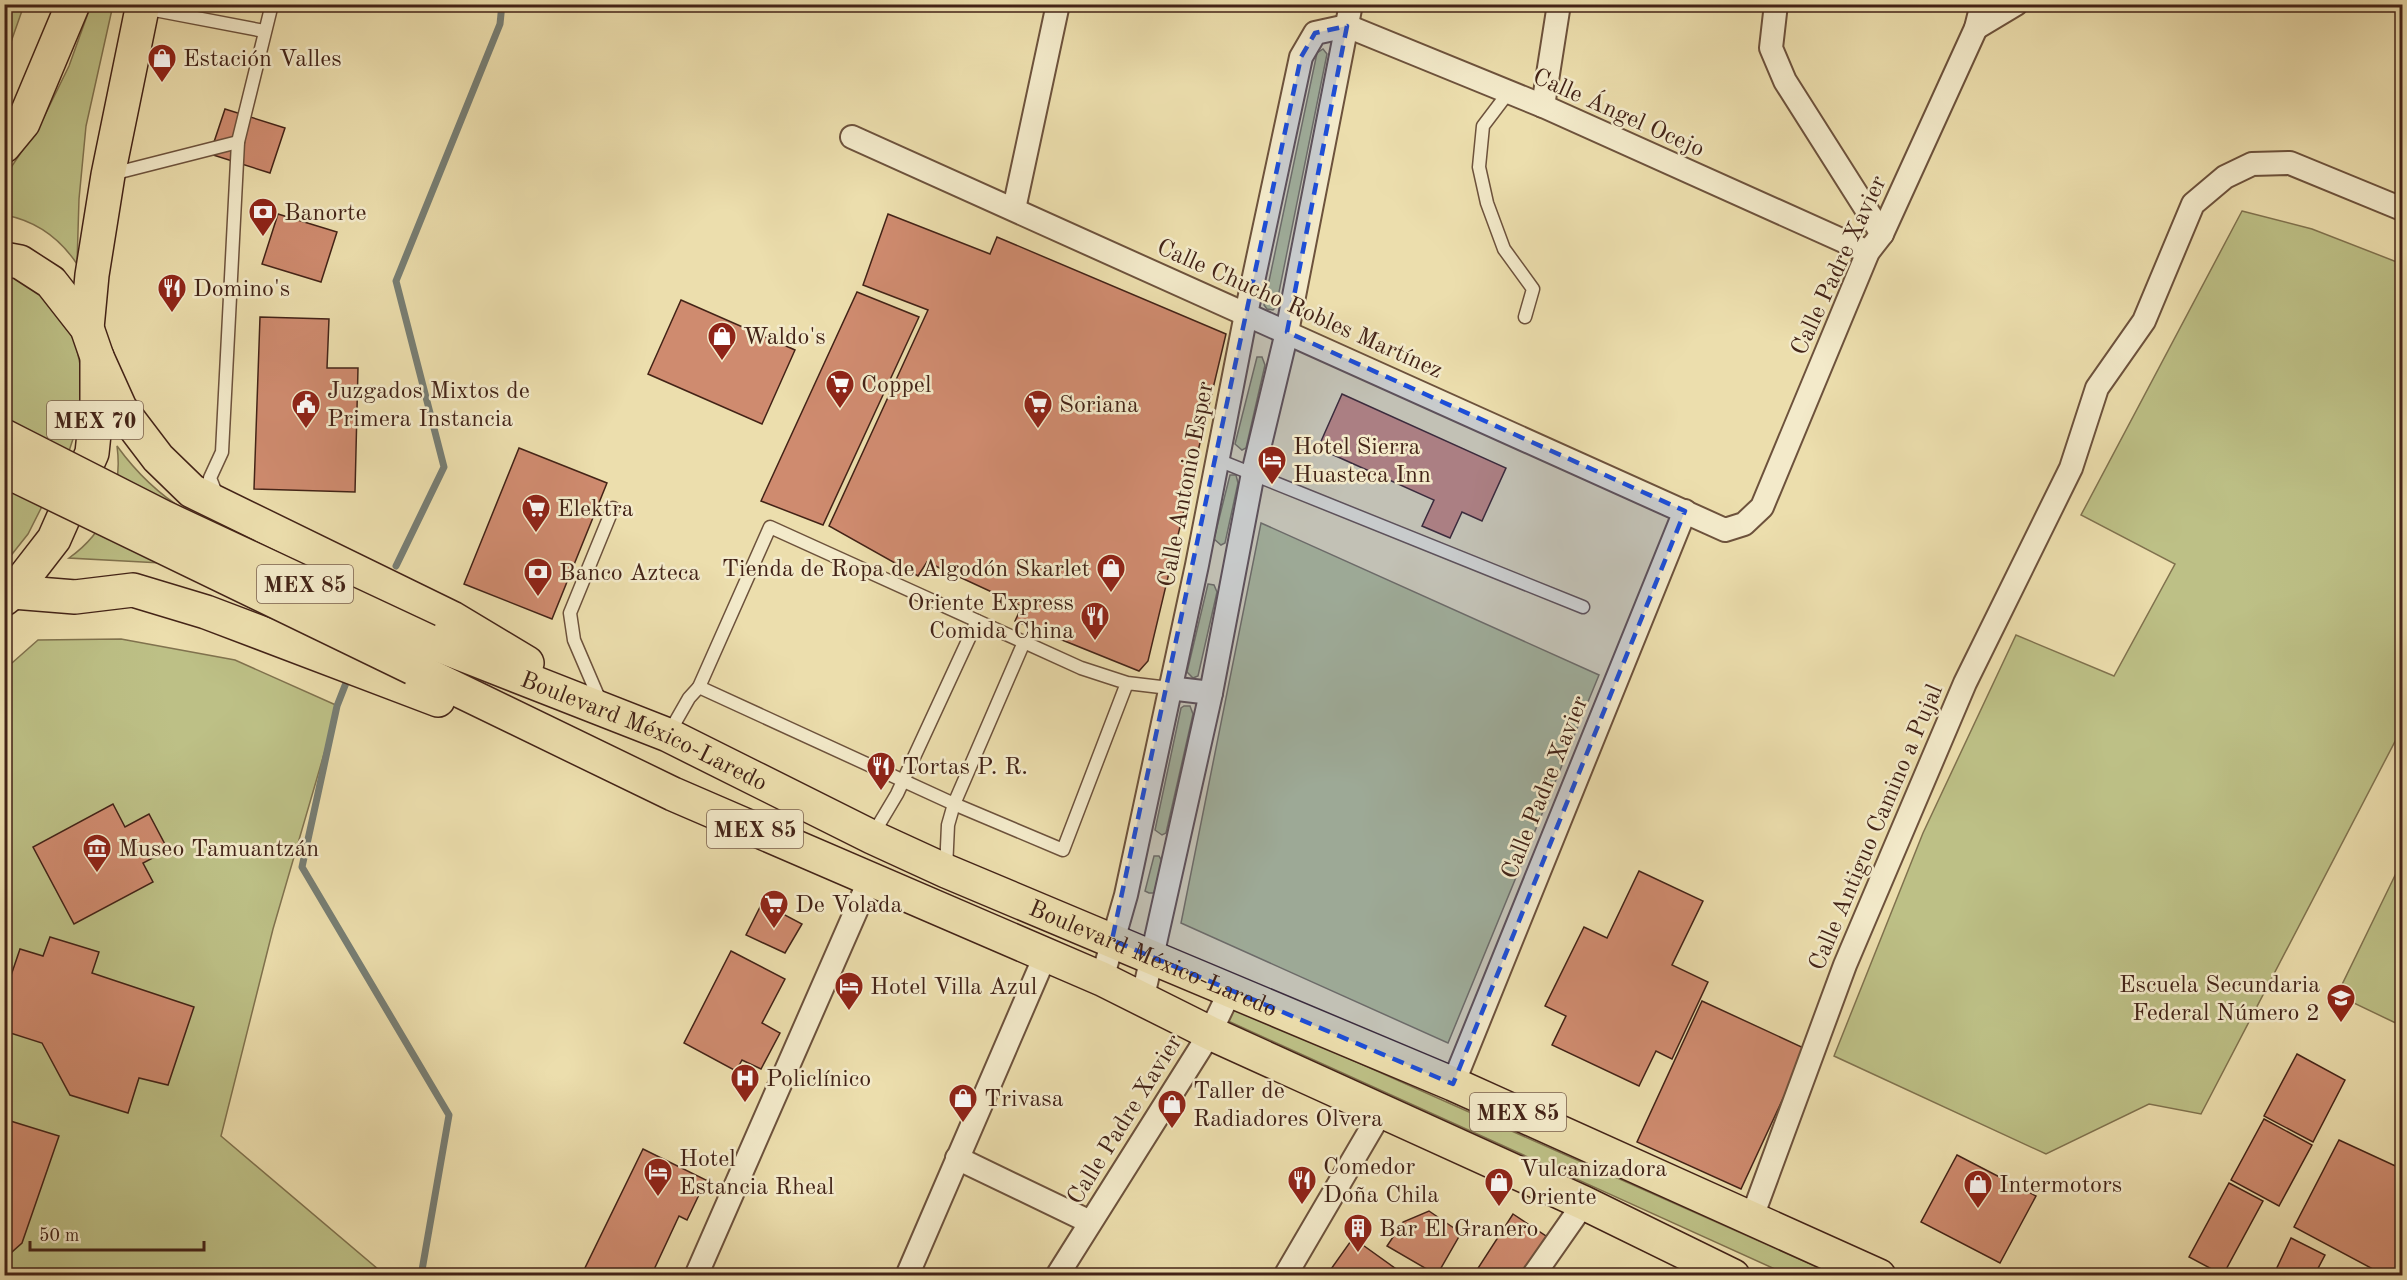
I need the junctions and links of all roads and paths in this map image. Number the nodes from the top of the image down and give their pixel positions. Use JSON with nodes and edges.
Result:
{"nodes":[{"id":1,"x":73,"y":4,"type":"edge"},
{"id":2,"x":272,"y":4,"type":"edge"},
{"id":3,"x":1058,"y":4,"type":"edge"},
{"id":4,"x":1559,"y":4,"type":"edge"},
{"id":5,"x":1776,"y":4,"type":"edge"},
{"id":6,"x":1982,"y":4,"type":"edge"},
{"id":7,"x":2016,"y":4,"type":"edge"},
{"id":8,"x":142,"y":6,"type":"edge"},
{"id":9,"x":1349,"y":15,"type":"edge"},
{"id":10,"x":1976,"y":28,"type":"junction"},
{"id":11,"x":264,"y":30,"type":"junction"},
{"id":12,"x":1508,"y":93,"type":"junction"},
{"id":13,"x":1543,"y":106,"type":"junction"},
{"id":14,"x":852,"y":137,"type":"dead end"},
{"id":15,"x":238,"y":142,"type":"junction"},
{"id":16,"x":4,"y":146,"type":"edge"},
{"id":17,"x":108,"y":175,"type":"junction"},
{"id":18,"x":1014,"y":209,"type":"junction"},
{"id":19,"x":2403,"y":209,"type":"edge"},
{"id":20,"x":1882,"y":234,"type":"junction"},
{"id":21,"x":1868,"y":252,"type":"junction"},
{"id":22,"x":4,"y":259,"type":"edge"},
{"id":23,"x":1246,"y":314,"type":"junction"},
{"id":24,"x":1525,"y":317,"type":"dead end"},
{"id":25,"x":1287,"y":332,"type":"junction"},
{"id":26,"x":92,"y":342,"type":"junction"},
{"id":27,"x":4,"y":436,"type":"edge"},
{"id":28,"x":1218,"y":460,"type":"junction"},
{"id":29,"x":4,"y":470,"type":"edge"},
{"id":30,"x":1253,"y":473,"type":"junction"},
{"id":31,"x":222,"y":506,"type":"junction"},
{"id":32,"x":613,"y":508,"type":"dead end"},
{"id":33,"x":1685,"y":512,"type":"junction"},
{"id":34,"x":1725,"y":530,"type":"joint"},
{"id":35,"x":177,"y":539,"type":"junction"},
{"id":36,"x":1197,"y":566,"type":"junction"},
{"id":37,"x":1233,"y":574,"type":"junction"},
{"id":38,"x":9,"y":596,"type":"edge"},
{"id":39,"x":1583,"y":607,"type":"dead end"},
{"id":40,"x":206,"y":612,"type":"junction"},
{"id":41,"x":977,"y":621,"type":"junction"},
{"id":42,"x":1024,"y":642,"type":"junction"},
{"id":43,"x":420,"y":655,"type":"junction"},
{"id":44,"x":1127,"y":683,"type":"junction"},
{"id":45,"x":699,"y":687,"type":"junction"},
{"id":46,"x":1169,"y":688,"type":"junction"},
{"id":47,"x":1211,"y":693,"type":"junction"},
{"id":48,"x":604,"y":708,"type":"junction"},
{"id":49,"x":668,"y":735,"type":"junction"},
{"id":50,"x":903,"y":781,"type":"junction"},
{"id":51,"x":673,"y":794,"type":"junction"},
{"id":52,"x":954,"y":804,"type":"junction"},
{"id":53,"x":872,"y":837,"type":"junction"},
{"id":54,"x":946,"y":871,"type":"junction"},
{"id":55,"x":870,"y":879,"type":"junction"},
{"id":56,"x":1112,"y":940,"type":"junction"},
{"id":57,"x":1045,"y":956,"type":"junction"},
{"id":58,"x":1154,"y":957,"type":"junction"},
{"id":59,"x":1102,"y":979,"type":"junction"},
{"id":60,"x":1232,"y":988,"type":"junction"},
{"id":61,"x":1142,"y":1000,"type":"junction"},
{"id":62,"x":1210,"y":1033,"type":"junction"},
{"id":63,"x":1453,"y":1084,"type":"junction"},
{"id":64,"x":1382,"y":1112,"type":"junction"},
{"id":65,"x":957,"y":1158,"type":"junction"},
{"id":66,"x":1584,"y":1203,"type":"junction"},
{"id":67,"x":1752,"y":1217,"type":"junction"},
{"id":68,"x":1090,"y":1222,"type":"junction"},
{"id":69,"x":696,"y":1275,"type":"edge"},
{"id":70,"x":907,"y":1275,"type":"edge"},
{"id":71,"x":1057,"y":1275,"type":"edge"},
{"id":72,"x":1285,"y":1275,"type":"edge"},
{"id":73,"x":1533,"y":1275,"type":"edge"},
{"id":74,"x":1733,"y":1275,"type":"edge"},
{"id":75,"x":1878,"y":1275,"type":"edge"}],
"edges":[{"from":1,"to":16,"type":"main road"},
{"from":2,"to":11,"type":"lane"},
{"from":3,"to":18,"type":"street"},
{"from":4,"to":13,"type":"street"},
{"from":5,"to":20,"type":"street"},
{"from":6,"to":10,"type":"street","name":"Calle Padre Xavier"},
{"from":7,"to":10,"type":"street"},
{"from":8,"to":11,"type":"lane"},
{"from":8,"to":17,"type":"main road","number":"MEX 70"},
{"from":9,"to":12,"type":"street","name":"Calle Ángel Ocejo"},
{"from":9,"to":23,"type":"street","name":"Calle Antonio Esper"},
{"from":9,"to":25,"type":"street"},
{"from":10,"to":20,"type":"street","name":"Calle Padre Xavier"},
{"from":11,"to":15,"type":"lane"},
{"from":12,"to":13,"type":"street","name":"Calle Ángel Ocejo"},
{"from":12,"to":24,"type":"lane"},
{"from":13,"to":21,"type":"street","name":"Calle Ángel Ocejo"},
{"from":14,"to":18,"type":"street","name":"Calle Chucho Robles Martínez"},
{"from":15,"to":17,"type":"lane"},
{"from":15,"to":31,"type":"lane"},
{"from":17,"to":26,"type":"main road","number":"MEX 70"},
{"from":18,"to":23,"type":"street","name":"Calle Chucho Robles Martínez"},
{"from":19,"to":67,"type":"street","name":"Calle Antiguo Camino a Pujal"},
{"from":20,"to":21,"type":"street","name":"Calle Padre Xavier"},
{"from":21,"to":34,"type":"street","name":"Calle Padre Xavier"},
{"from":22,"to":26,"type":"main road"},
{"from":23,"to":25,"type":"street","name":"Calle Chucho Robles Martínez"},
{"from":23,"to":28,"type":"street","name":"Calle Antonio Esper"},
{"from":25,"to":30,"type":"street"},
{"from":25,"to":33,"type":"street","name":"Calle Chucho Robles Martínez"},
{"from":26,"to":31,"type":"main road"},
{"from":26,"to":38,"type":"main road","number":"MEX 70"},
{"from":27,"to":35,"type":"main road","number":"MEX 85","bridge":true},
{"from":28,"to":30,"type":"lane"},
{"from":28,"to":36,"type":"street","name":"Calle Antonio Esper"},
{"from":29,"to":35,"type":"main road","number":"MEX 85","bridge":true},
{"from":30,"to":37,"type":"street"},
{"from":30,"to":39,"type":"lane"},
{"from":31,"to":40,"type":"main road"},
{"from":31,"to":48,"type":"main road"},
{"from":32,"to":48,"type":"lane"},
{"from":33,"to":34,"type":"street","name":"Calle Chucho Robles Martínez"},
{"from":33,"to":63,"type":"street","name":"Calle Padre Xavier"},
{"from":35,"to":43,"type":"main road","number":"MEX 85","bridge":true},
{"from":36,"to":37,"type":"street"},
{"from":36,"to":46,"type":"street","name":"Calle Antonio Esper"},
{"from":37,"to":47,"type":"street"},
{"from":38,"to":40,"type":"main road"},
{"from":40,"to":51,"type":"main road"},
{"from":41,"to":42,"type":"lane"},
{"from":41,"to":45,"type":"lane"},
{"from":41,"to":50,"type":"lane"},
{"from":42,"to":44,"type":"lane"},
{"from":42,"to":52,"type":"lane"},
{"from":43,"to":48,"type":"main road","name":"Boulevard México-Laredo","number":"MEX 85"},
{"from":43,"to":51,"type":"main road","name":"Boulevard México-Laredo","number":"MEX 85"},
{"from":44,"to":46,"type":"lane"},
{"from":44,"to":52,"type":"lane"},
{"from":45,"to":49,"type":"lane"},
{"from":45,"to":50,"type":"lane"},
{"from":46,"to":47,"type":"street"},
{"from":46,"to":56,"type":"street","name":"Calle Antonio Esper"},
{"from":47,"to":58,"type":"street"},
{"from":48,"to":49,"type":"main road","name":"Boulevard México-Laredo","number":"MEX 85"},
{"from":49,"to":53,"type":"main road","name":"Boulevard México-Laredo","number":"MEX 85"},
{"from":50,"to":52,"type":"lane"},
{"from":50,"to":53,"type":"lane"},
{"from":51,"to":55,"type":"main road","name":"Boulevard México-Laredo","number":"MEX 85"},
{"from":52,"to":54,"type":"lane"},
{"from":53,"to":54,"type":"main road","name":"Boulevard México-Laredo","number":"MEX 85"},
{"from":54,"to":56,"type":"main road","name":"Boulevard México-Laredo","number":"MEX 85"},
{"from":55,"to":57,"type":"main road","name":"Boulevard México-Laredo","number":"MEX 85"},
{"from":55,"to":69,"type":"street"},
{"from":56,"to":58,"type":"main road","name":"Boulevard México-Laredo","number":"MEX 85"},
{"from":56,"to":59,"type":"street","name":"Calle Antonio Esper"},
{"from":57,"to":59,"type":"main road","name":"Boulevard México-Laredo","number":"MEX 85"},
{"from":57,"to":65,"type":"street"},
{"from":58,"to":60,"type":"main road","name":"Boulevard México-Laredo","number":"MEX 85"},
{"from":58,"to":61,"type":"street"},
{"from":59,"to":61,"type":"main road","name":"Boulevard México-Laredo","number":"MEX 85"},
{"from":60,"to":62,"type":"street","name":"Calle Padre Xavier"},
{"from":60,"to":63,"type":"main road","name":"Boulevard México-Laredo","number":"MEX 85"},
{"from":61,"to":62,"type":"main road","name":"Boulevard México-Laredo","number":"MEX 85"},
{"from":62,"to":64,"type":"main road","name":"Boulevard México-Laredo","number":"MEX 85"},
{"from":62,"to":68,"type":"street","name":"Calle Padre Xavier"},
{"from":63,"to":67,"type":"main road","name":"Boulevard México-Laredo","number":"MEX 85"},
{"from":64,"to":66,"type":"main road","name":"Boulevard México-Laredo","number":"MEX 85"},
{"from":64,"to":72,"type":"street"},
{"from":65,"to":68,"type":"street"},
{"from":65,"to":70,"type":"street"},
{"from":66,"to":73,"type":"street"},
{"from":66,"to":74,"type":"main road","name":"Boulevard México-Laredo","number":"MEX 85"},
{"from":67,"to":75,"type":"main road","name":"Boulevard México-Laredo","number":"MEX 85"},
{"from":68,"to":71,"type":"street","name":"Calle Padre Xavier"}]}
